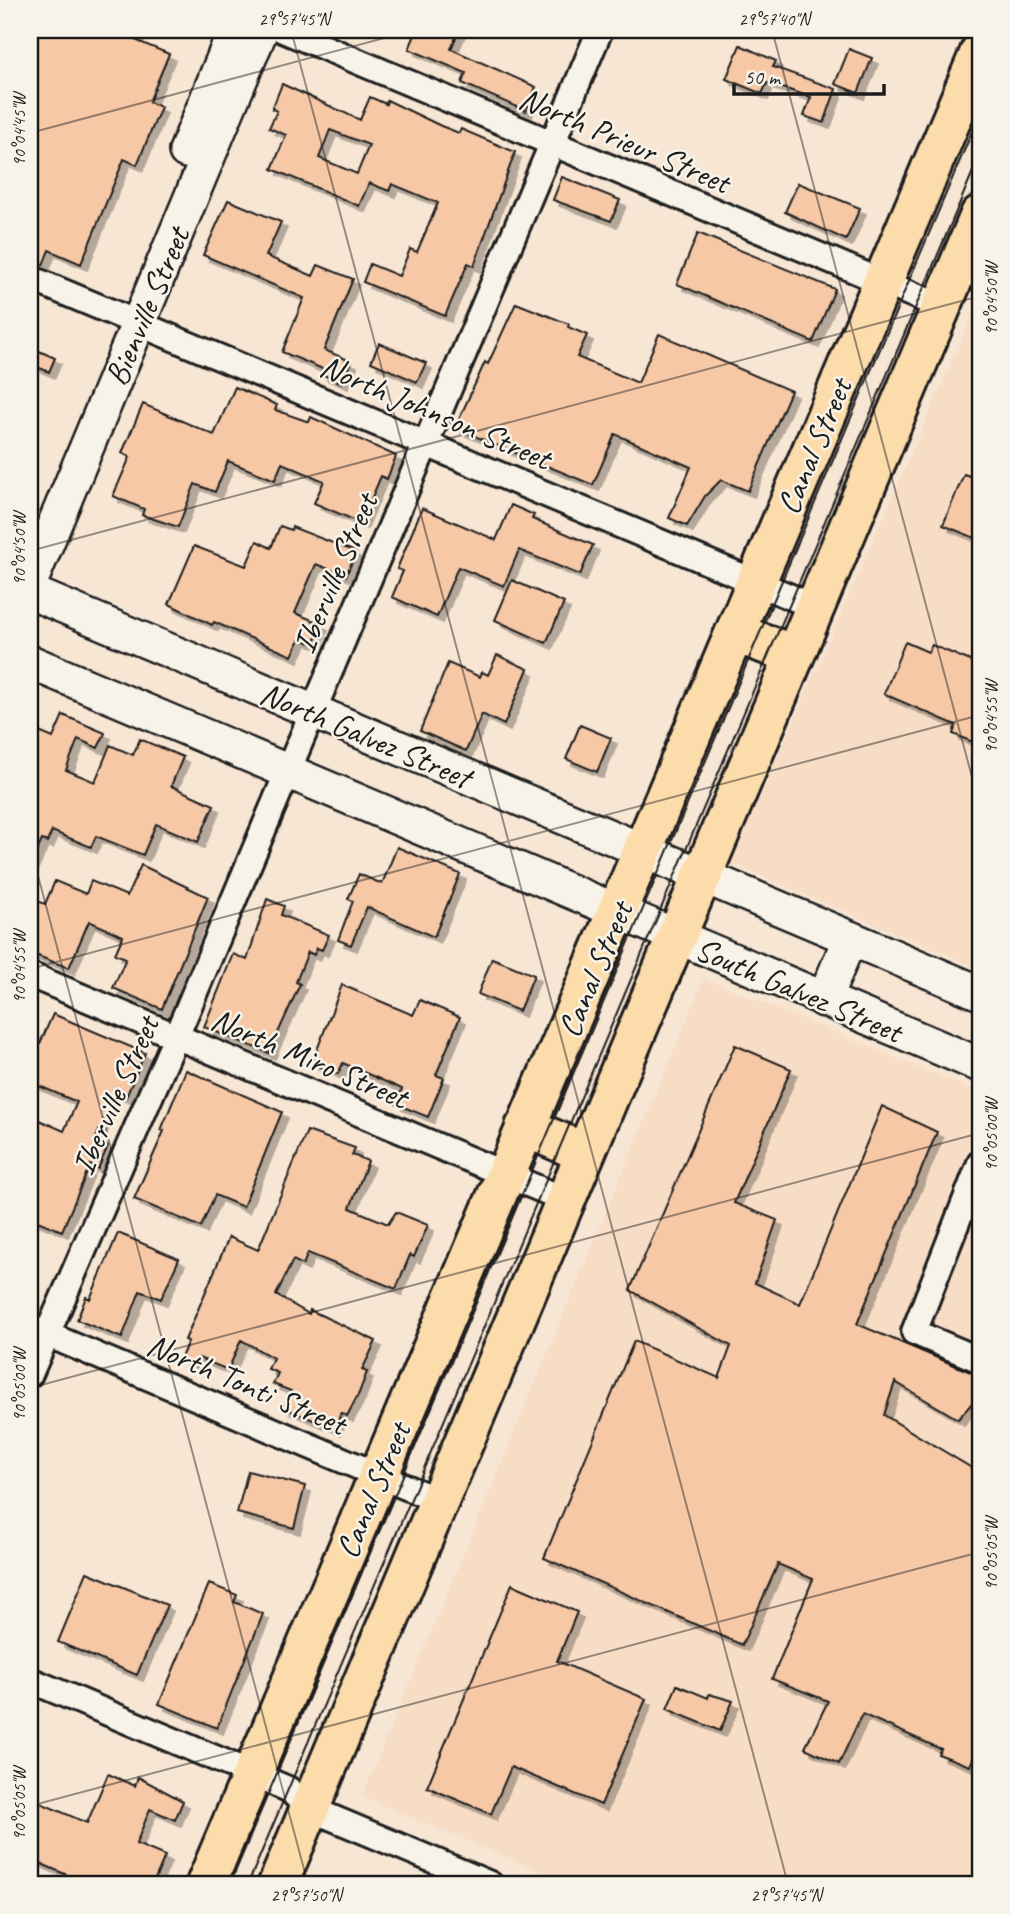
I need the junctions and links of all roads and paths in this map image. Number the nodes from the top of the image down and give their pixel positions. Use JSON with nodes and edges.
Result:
{"nodes":[{"id":1,"x":235,"y":30,"type":"edge"},
{"id":2,"x":261,"y":30,"type":"edge"},
{"id":3,"x":283,"y":30,"type":"edge"},
{"id":4,"x":600,"y":30,"type":"edge"},
{"id":5,"x":980,"y":52,"type":"edge"},
{"id":6,"x":551,"y":145,"type":"junction"},
{"id":7,"x":980,"y":215,"type":"edge"},
{"id":8,"x":30,"y":278,"type":"edge"},
{"id":9,"x":882,"y":282,"type":"junction"},
{"id":10,"x":942,"y":307,"type":"junction"},
{"id":11,"x":129,"y":320,"type":"junction"},
{"id":12,"x":426,"y":442,"type":"junction"},
{"id":13,"x":30,"y":529,"type":"edge"},
{"id":14,"x":755,"y":582,"type":"junction"},
{"id":15,"x":30,"y":583,"type":"edge"},
{"id":16,"x":30,"y":592,"type":"edge"},
{"id":17,"x":815,"y":607,"type":"junction"},
{"id":18,"x":735,"y":633,"type":"junction"},
{"id":19,"x":795,"y":655,"type":"junction"},
{"id":20,"x":30,"y":662,"type":"edge"},
{"id":21,"x":312,"y":711,"type":"junction"},
{"id":22,"x":288,"y":771,"type":"junction"},
{"id":23,"x":645,"y":850,"type":"junction"},
{"id":24,"x":702,"y":875,"type":"junction"},
{"id":25,"x":619,"y":911,"type":"junction"},
{"id":26,"x":676,"y":936,"type":"junction"},
{"id":27,"x":850,"y":938,"type":"junction"},
{"id":28,"x":30,"y":975,"type":"edge"},
{"id":29,"x":980,"y":993,"type":"edge"},
{"id":30,"x":824,"y":1000,"type":"junction"},
{"id":31,"x":176,"y":1037,"type":"junction"},
{"id":32,"x":980,"y":1065,"type":"edge"},
{"id":33,"x":525,"y":1127,"type":"junction"},
{"id":34,"x":585,"y":1153,"type":"junction"},
{"id":35,"x":980,"y":1163,"type":"edge"},
{"id":36,"x":505,"y":1174,"type":"junction"},
{"id":37,"x":566,"y":1200,"type":"junction"},
{"id":38,"x":38,"y":1331,"type":"edge"},
{"id":39,"x":980,"y":1360,"type":"edge"},
{"id":40,"x":30,"y":1374,"type":"edge"},
{"id":41,"x":378,"y":1475,"type":"junction"},
{"id":42,"x":439,"y":1501,"type":"junction"},
{"id":43,"x":30,"y":1680,"type":"edge"},
{"id":44,"x":252,"y":1774,"type":"junction"},
{"id":45,"x":311,"y":1809,"type":"junction"},
{"id":46,"x":206,"y":1884,"type":"edge"},
{"id":47,"x":278,"y":1884,"type":"edge"},
{"id":48,"x":490,"y":1884,"type":"edge"}],
"edges":[{"from":1,"to":11,"type":"street","name":"Bienville Street"},
{"from":2,"to":11,"type":"street","name":"Bienville Street"},
{"from":3,"to":6,"type":"street","name":"North Prieur Street"},
{"from":4,"to":6,"type":"street","name":"Iberville Street"},
{"from":5,"to":9,"type":"main road","name":"Canal Street"},
{"from":6,"to":9,"type":"street","name":"North Prieur Street"},
{"from":6,"to":12,"type":"street","name":"Iberville Street"},
{"from":7,"to":10,"type":"main road","name":"Canal Street"},
{"from":8,"to":11,"type":"street","name":"North Johnson Street"},
{"from":9,"to":10,"type":"street","name":"North Prieur Street"},
{"from":9,"to":14,"type":"main road","name":"Canal Street"},
{"from":10,"to":17,"type":"main road","name":"Canal Street"},
{"from":11,"to":12,"type":"street","name":"North Johnson Street"},
{"from":11,"to":13,"type":"street","name":"Bienville Street"},
{"from":11,"to":15,"type":"street","name":"Bienville Street"},
{"from":12,"to":14,"type":"street","name":"North Johnson Street"},
{"from":12,"to":21,"type":"street","name":"Iberville Street"},
{"from":14,"to":17,"type":"street","name":"North Johnson Street"},
{"from":14,"to":18,"type":"main road","name":"Canal Street"},
{"from":16,"to":21,"type":"street","name":"North Galvez Street"},
{"from":17,"to":19,"type":"main road","name":"Canal Street"},
{"from":18,"to":19,"type":"main road"},
{"from":18,"to":23,"type":"main road","name":"Canal Street"},
{"from":19,"to":24,"type":"main road","name":"Canal Street"},
{"from":20,"to":22,"type":"street","name":"North Galvez Street"},
{"from":21,"to":22,"type":"street","name":"Iberville Street"},
{"from":21,"to":23,"type":"street","name":"North Galvez Street"},
{"from":22,"to":25,"type":"street","name":"North Galvez Street"},
{"from":22,"to":31,"type":"street","name":"Iberville Street"},
{"from":23,"to":24,"type":"street","name":"North Galvez Street"},
{"from":23,"to":25,"type":"main road","name":"Canal Street"},
{"from":24,"to":26,"type":"main road","name":"Canal Street"},
{"from":24,"to":27,"type":"street","name":"South Galvez Street"},
{"from":25,"to":26,"type":"street","name":"South Galvez Street"},
{"from":25,"to":33,"type":"main road","name":"Canal Street"},
{"from":26,"to":30,"type":"street","name":"South Galvez Street"},
{"from":26,"to":34,"type":"main road","name":"Canal Street"},
{"from":27,"to":29,"type":"street","name":"South Galvez Street"},
{"from":27,"to":30,"type":"street"},
{"from":28,"to":31,"type":"street","name":"North Miro Street"},
{"from":30,"to":32,"type":"street","name":"South Galvez Street"},
{"from":31,"to":36,"type":"street","name":"North Miro Street"},
{"from":31,"to":38,"type":"street","name":"Iberville Street"},
{"from":33,"to":34,"type":"main road"},
{"from":33,"to":36,"type":"main road","name":"Canal Street"},
{"from":34,"to":37,"type":"main road","name":"Canal Street"},
{"from":35,"to":39,"type":"street"},
{"from":36,"to":37,"type":"street","name":"North Miro Street"},
{"from":36,"to":41,"type":"main road","name":"Canal Street"},
{"from":37,"to":42,"type":"main road","name":"Canal Street"},
{"from":38,"to":40,"type":"street","name":"Iberville Street"},
{"from":38,"to":41,"type":"street","name":"North Tonti Street"},
{"from":41,"to":42,"type":"street","name":"North Tonti Street"},
{"from":41,"to":44,"type":"main road","name":"Canal Street"},
{"from":42,"to":45,"type":"main road","name":"Canal Street"},
{"from":43,"to":44,"type":"street"},
{"from":44,"to":45,"type":"street"},
{"from":44,"to":46,"type":"main road","name":"Canal Street"},
{"from":45,"to":47,"type":"main road","name":"Canal Street"},
{"from":45,"to":48,"type":"street"}]}
